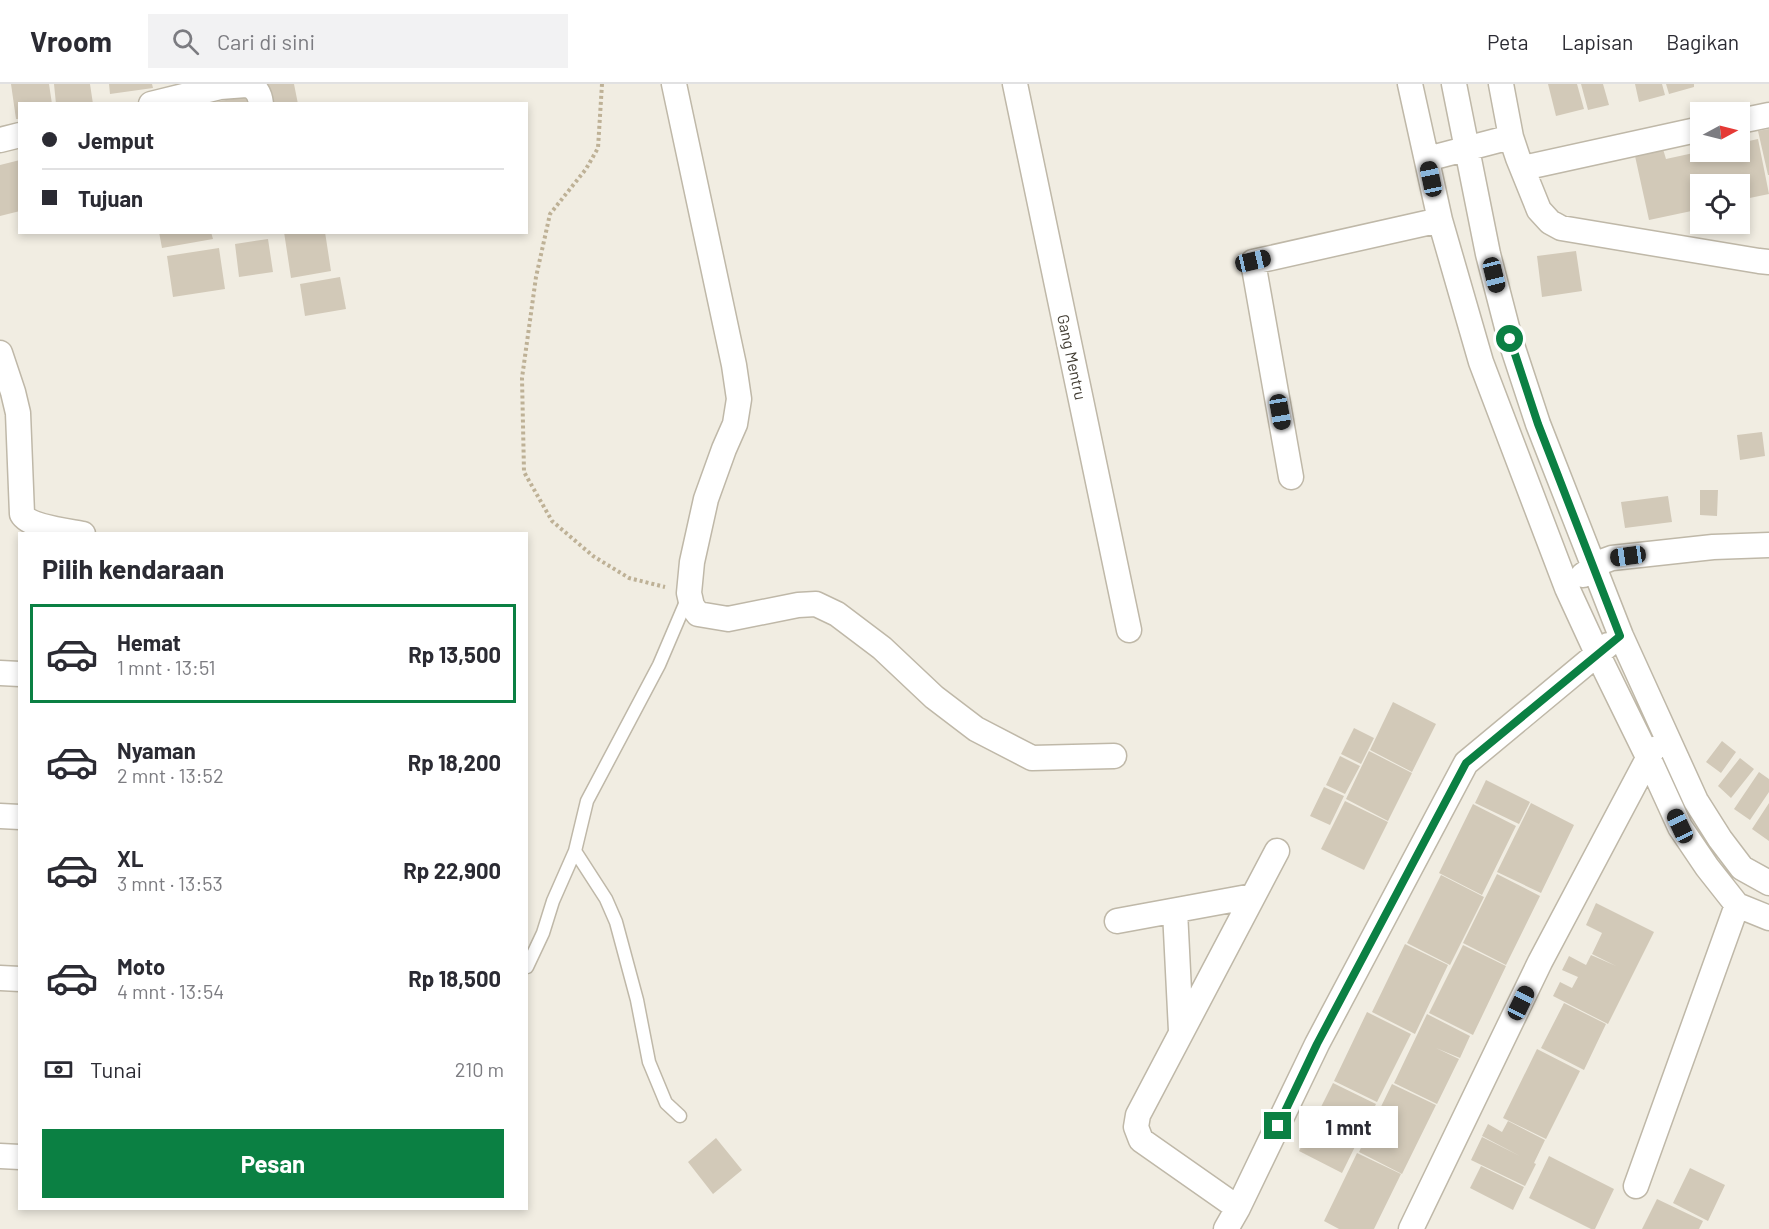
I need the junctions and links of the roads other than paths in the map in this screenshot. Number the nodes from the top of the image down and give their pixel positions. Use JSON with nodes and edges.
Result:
{"nodes":[{"id":1,"x":674,"y":84,"type":"edge"},
{"id":2,"x":1015,"y":84,"type":"edge"},
{"id":3,"x":1410,"y":84,"type":"edge"},
{"id":4,"x":1454,"y":84,"type":"edge"},
{"id":5,"x":1501,"y":84,"type":"edge"},
{"id":6,"x":159,"y":102,"type":"edge"},
{"id":7,"x":260,"y":102,"type":"edge"},
{"id":8,"x":1769,"y":115,"type":"edge"},
{"id":9,"x":1750,"y":119,"type":"edge"},
{"id":10,"x":1690,"y":131,"type":"edge"},
{"id":11,"x":18,"y":136,"type":"edge"},
{"id":12,"x":1511,"y":137,"type":"junction"},
{"id":13,"x":0,"y":140,"type":"edge"},
{"id":14,"x":1467,"y":148,"type":"junction"},
{"id":15,"x":1427,"y":159,"type":"junction"},
{"id":16,"x":1523,"y":168,"type":"junction"},
{"id":17,"x":1440,"y":220,"type":"junction"},
{"id":18,"x":1769,"y":262,"type":"edge"},
{"id":19,"x":0,"y":353,"type":"edge"},
{"id":20,"x":1292,"y":477,"type":"dead end"},
{"id":21,"x":74,"y":532,"type":"edge"},
{"id":22,"x":1769,"y":545,"type":"edge"},
{"id":23,"x":1594,"y":567,"type":"junction"},
{"id":24,"x":1567,"y":588,"type":"junction"},
{"id":25,"x":689,"y":593,"type":"junction"},
{"id":26,"x":1129,"y":630,"type":"dead end"},
{"id":27,"x":1620,"y":636,"type":"junction"},
{"id":28,"x":1597,"y":653,"type":"junction"},
{"id":29,"x":0,"y":673,"type":"edge"},
{"id":30,"x":18,"y":674,"type":"edge"},
{"id":31,"x":1664,"y":730,"type":"junction"},
{"id":32,"x":1114,"y":756,"type":"dead end"},
{"id":33,"x":1648,"y":757,"type":"junction"},
{"id":34,"x":0,"y":816,"type":"edge"},
{"id":35,"x":18,"y":817,"type":"edge"},
{"id":36,"x":575,"y":851,"type":"junction"},
{"id":37,"x":1277,"y":851,"type":"dead end"},
{"id":38,"x":1769,"y":883,"type":"edge"},
{"id":39,"x":1253,"y":896,"type":"junction"},
{"id":40,"x":1737,"y":905,"type":"junction"},
{"id":41,"x":1175,"y":911,"type":"junction"},
{"id":42,"x":1769,"y":918,"type":"edge"},
{"id":43,"x":1117,"y":921,"type":"dead end"},
{"id":44,"x":528,"y":965,"type":"edge"},
{"id":45,"x":0,"y":978,"type":"edge"},
{"id":46,"x":18,"y":979,"type":"edge"},
{"id":47,"x":1181,"y":1032,"type":"junction"},
{"id":48,"x":680,"y":1116,"type":"dead end"},
{"id":49,"x":0,"y":1156,"type":"edge"},
{"id":50,"x":18,"y":1157,"type":"edge"},
{"id":51,"x":1636,"y":1186,"type":"dead end"},
{"id":52,"x":1238,"y":1208,"type":"junction"},
{"id":53,"x":1226,"y":1229,"type":"edge"},
{"id":54,"x":1411,"y":1229,"type":"edge"}],
"edges":[{"from":1,"to":25,"type":"street"},
{"from":2,"to":26,"type":"street","name":"Gang Mentru"},
{"from":3,"to":15,"type":"street"},
{"from":4,"to":14,"type":"street"},
{"from":5,"to":12,"type":"street"},
{"from":6,"to":7,"type":"street"},
{"from":8,"to":9,"type":"street"},
{"from":10,"to":16,"type":"street"},
{"from":11,"to":13,"type":"street"},
{"from":12,"to":14,"type":"street"},
{"from":12,"to":16,"type":"street"},
{"from":14,"to":15,"type":"street"},
{"from":14,"to":23,"type":"street"},
{"from":15,"to":17,"type":"street"},
{"from":16,"to":18,"type":"street"},
{"from":17,"to":20,"type":"street"},
{"from":17,"to":24,"type":"street"},
{"from":19,"to":21,"type":"street"},
{"from":22,"to":23,"type":"street"},
{"from":23,"to":24,"type":"street"},
{"from":23,"to":27,"type":"street"},
{"from":24,"to":28,"type":"street"},
{"from":25,"to":32,"type":"street"},
{"from":25,"to":36,"type":"lane"},
{"from":27,"to":28,"type":"street"},
{"from":27,"to":31,"type":"street"},
{"from":28,"to":33,"type":"street"},
{"from":28,"to":52,"type":"street"},
{"from":29,"to":30,"type":"street"},
{"from":31,"to":33,"type":"street"},
{"from":31,"to":38,"type":"street"},
{"from":33,"to":40,"type":"street"},
{"from":33,"to":54,"type":"street"},
{"from":34,"to":35,"type":"street"},
{"from":36,"to":44,"type":"lane"},
{"from":36,"to":48,"type":"lane"},
{"from":37,"to":39,"type":"street"},
{"from":39,"to":41,"type":"street"},
{"from":39,"to":47,"type":"street"},
{"from":40,"to":42,"type":"street"},
{"from":40,"to":51,"type":"street"},
{"from":41,"to":43,"type":"street"},
{"from":41,"to":47,"type":"street"},
{"from":45,"to":46,"type":"street"},
{"from":47,"to":52,"type":"street"},
{"from":49,"to":50,"type":"street"},
{"from":52,"to":53,"type":"street"}]}
